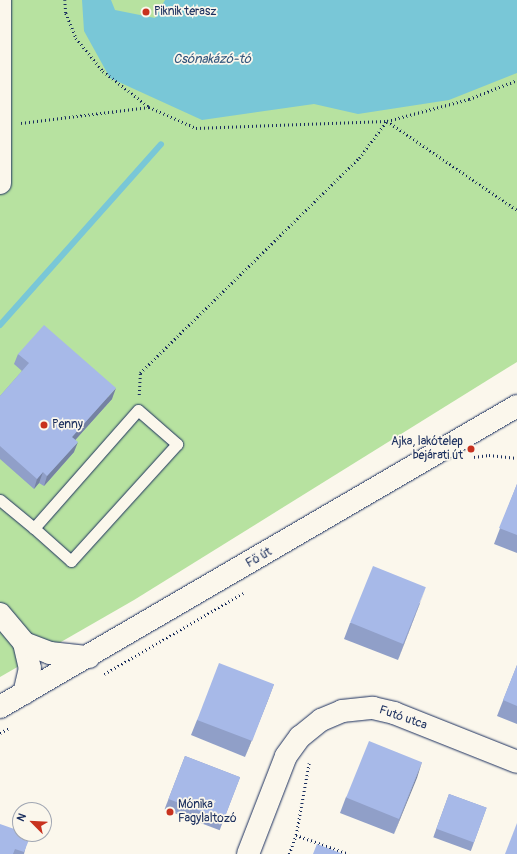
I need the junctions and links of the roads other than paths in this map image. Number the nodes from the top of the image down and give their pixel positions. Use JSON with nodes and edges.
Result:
{"nodes":[{"id":1,"x":0,"y":0,"type":"edge"},
{"id":2,"x":0,"y":183,"type":"edge"},
{"id":3,"x":517,"y":406,"type":"edge"},
{"id":4,"x":0,"y":500,"type":"edge"},
{"id":5,"x":34,"y":528,"type":"junction"},
{"id":6,"x":0,"y":614,"type":"edge"},
{"id":7,"x":24,"y":643,"type":"junction"},
{"id":8,"x":89,"y":657,"type":"junction"},
{"id":9,"x":24,"y":693,"type":"junction"},
{"id":10,"x":0,"y":707,"type":"edge"},
{"id":11,"x":517,"y":762,"type":"edge"},
{"id":12,"x":248,"y":854,"type":"edge"}],
"edges":[{"from":1,"to":2,"type":"street"},
{"from":3,"to":8,"type":"street","name":"Fő út"},
{"from":4,"to":5,"type":"lane"},
{"from":5,"to":5,"type":"lane"},
{"from":6,"to":7,"type":"street"},
{"from":7,"to":8,"type":"street"},
{"from":7,"to":9,"type":"street"},
{"from":8,"to":9,"type":"street","name":"Fő út"},
{"from":9,"to":10,"type":"street","name":"Fő út"},
{"from":11,"to":12,"type":"street","name":"Futó utca"}]}
